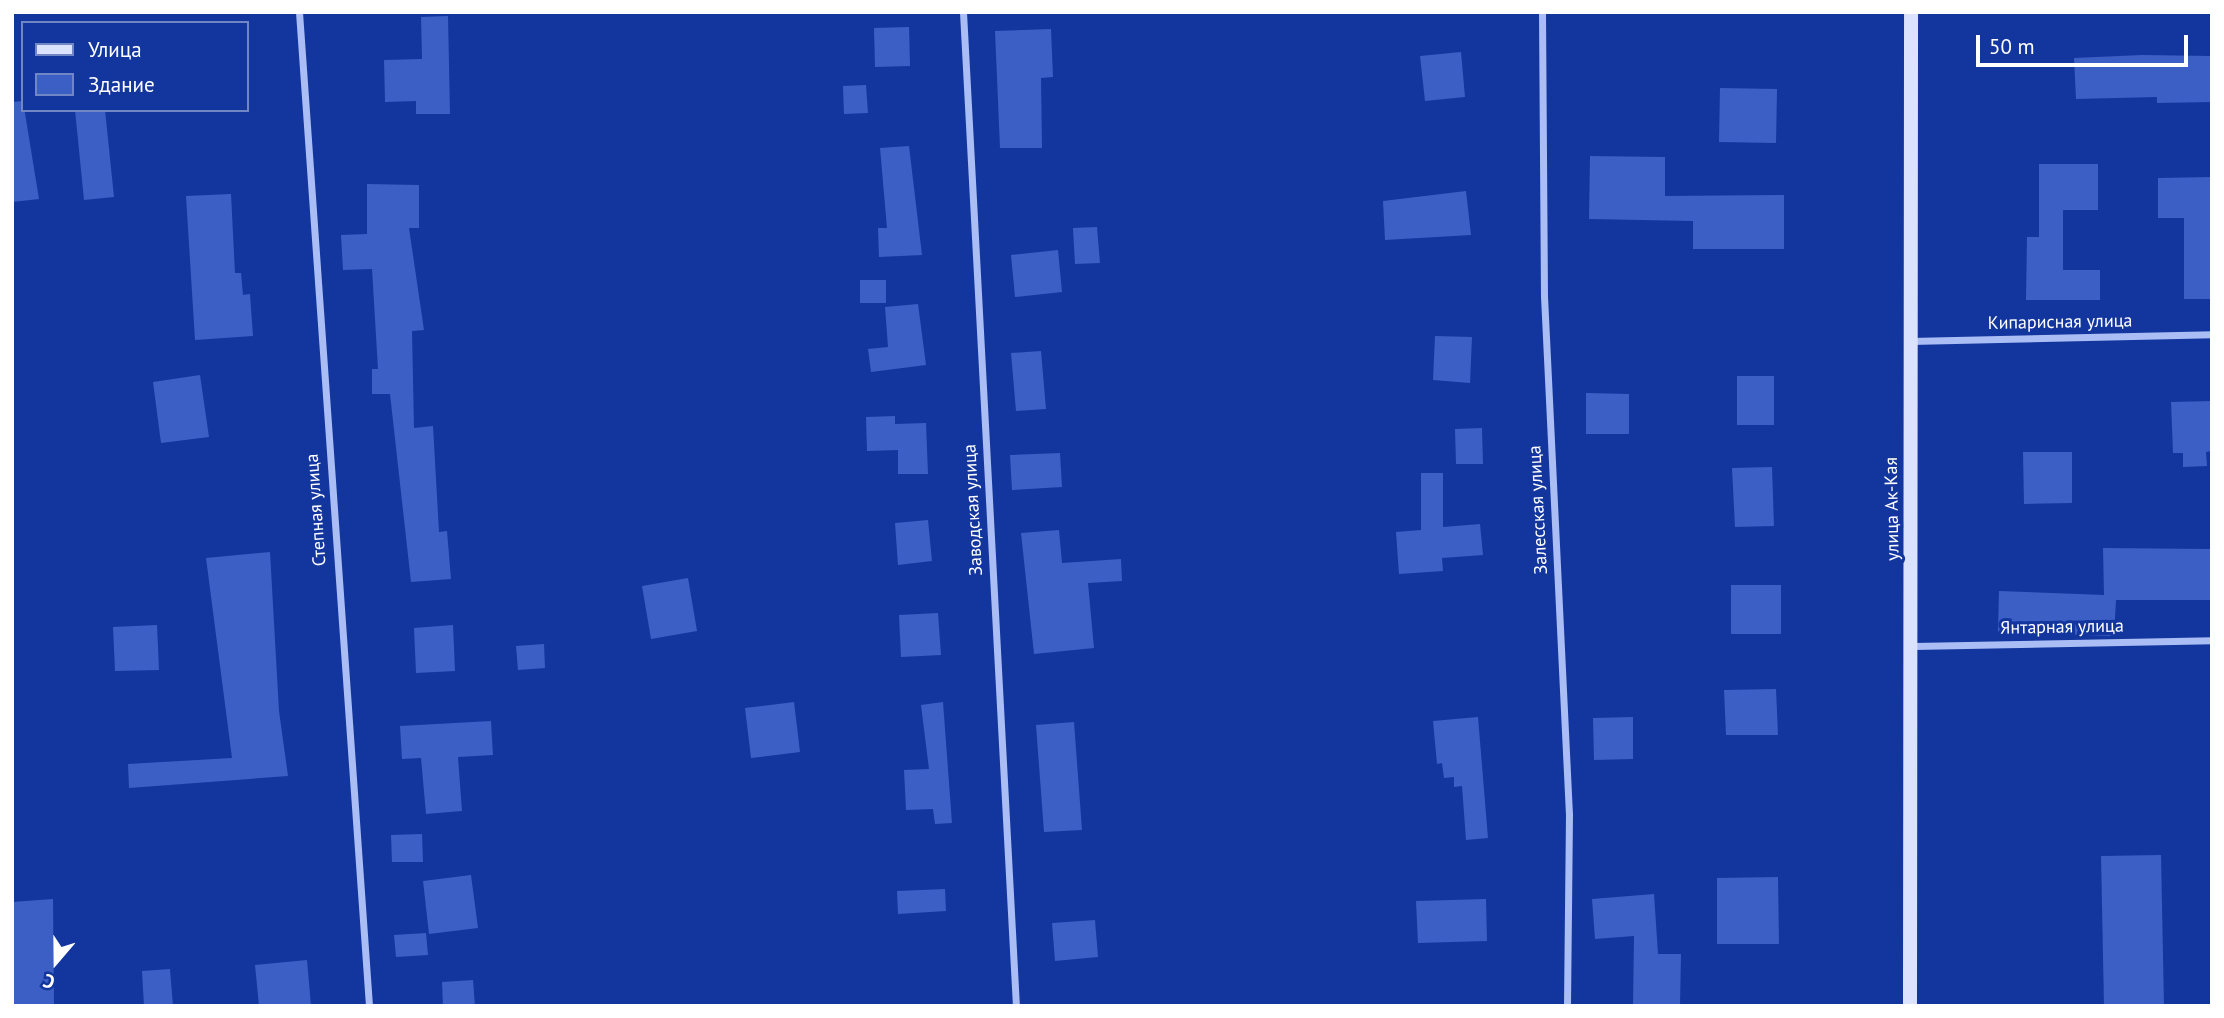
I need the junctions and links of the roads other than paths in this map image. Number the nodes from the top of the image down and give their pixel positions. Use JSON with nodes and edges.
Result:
{"nodes":[{"id":1,"x":299,"y":12,"type":"edge"},
{"id":2,"x":963,"y":12,"type":"edge"},
{"id":3,"x":1542,"y":12,"type":"edge"},
{"id":4,"x":1911,"y":12,"type":"edge"},
{"id":5,"x":2212,"y":334,"type":"edge"},
{"id":6,"x":1909,"y":341,"type":"junction"},
{"id":7,"x":2212,"y":640,"type":"edge"},
{"id":8,"x":1913,"y":646,"type":"junction"},
{"id":9,"x":369,"y":1006,"type":"edge"},
{"id":10,"x":1016,"y":1006,"type":"edge"},
{"id":11,"x":1567,"y":1006,"type":"edge"},
{"id":12,"x":1910,"y":1006,"type":"edge"}],
"edges":[{"from":1,"to":9,"type":"street","name":"Степная улица"},
{"from":2,"to":10,"type":"street","name":"Заводская улица"},
{"from":3,"to":11,"type":"street","name":"Залесская улица"},
{"from":4,"to":6,"type":"main road","name":"улица Ак-Кая"},
{"from":5,"to":6,"type":"street","name":"Кипарисная улица"},
{"from":6,"to":8,"type":"main road","name":"улица Ак-Кая"},
{"from":7,"to":8,"type":"street","name":"Янтарная улица"},
{"from":8,"to":12,"type":"main road","name":"улица Ак-Кая"}]}
